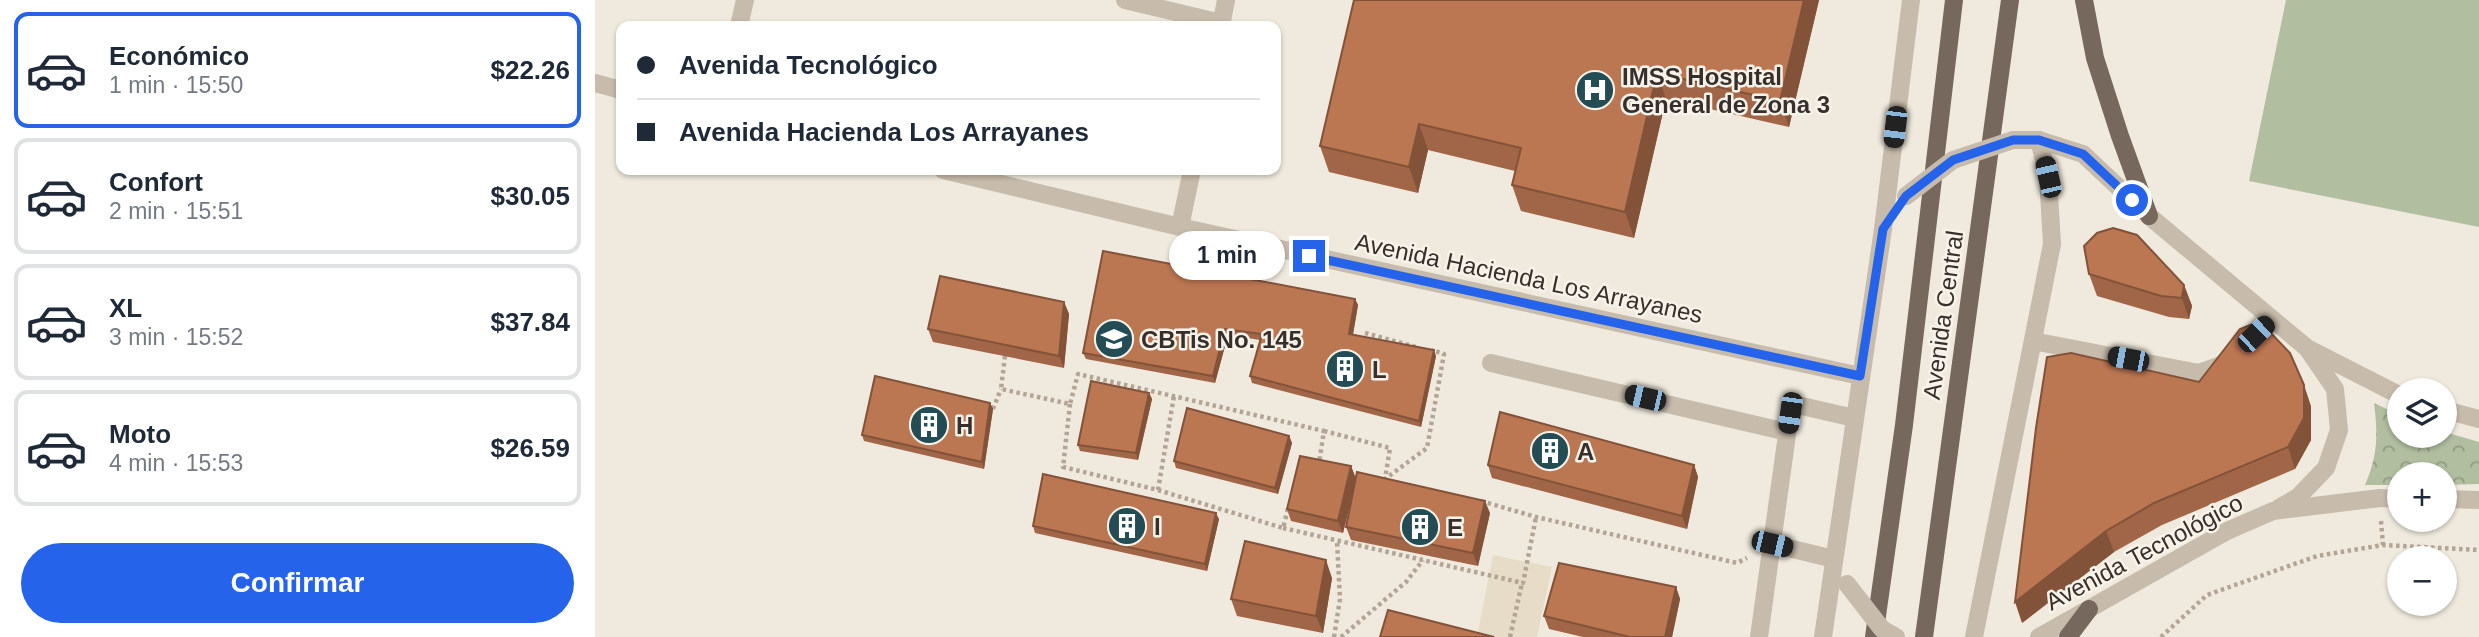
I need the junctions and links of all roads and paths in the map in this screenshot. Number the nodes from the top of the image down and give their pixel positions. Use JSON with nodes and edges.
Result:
{"nodes":[{"id":1,"x":745,"y":0,"type":"edge"},
{"id":2,"x":1125,"y":0,"type":"edge"},
{"id":3,"x":1226,"y":0,"type":"edge"},
{"id":4,"x":1911,"y":0,"type":"edge"},
{"id":5,"x":1954,"y":0,"type":"edge"},
{"id":6,"x":2010,"y":0,"type":"edge"},
{"id":7,"x":2084,"y":0,"type":"edge"},
{"id":8,"x":740,"y":21,"type":"edge"},
{"id":9,"x":1206,"y":21,"type":"edge"},
{"id":10,"x":1222,"y":21,"type":"edge"},
{"id":11,"x":595,"y":83,"type":"edge"},
{"id":12,"x":616,"y":89,"type":"edge"},
{"id":13,"x":2039,"y":140,"type":"junction"},
{"id":14,"x":964,"y":175,"type":"edge"},
{"id":15,"x":1191,"y":175,"type":"edge"},
{"id":16,"x":2149,"y":216,"type":"junction"},
{"id":17,"x":1180,"y":227,"type":"junction"},
{"id":18,"x":1883,"y":229,"type":"junction"},
{"id":19,"x":1365,"y":333,"type":"dead end"},
{"id":20,"x":2033,"y":341,"type":"junction"},
{"id":21,"x":2243,"y":346,"type":"edge"},
{"id":22,"x":1418,"y":347,"type":"edge"},
{"id":23,"x":2307,"y":348,"type":"junction"},
{"id":24,"x":1431,"y":350,"type":"edge"},
{"id":25,"x":1005,"y":356,"type":"edge"},
{"id":26,"x":1491,"y":363,"type":"dead end"},
{"id":27,"x":1860,"y":376,"type":"junction"},
{"id":28,"x":1000,"y":389,"type":"junction"},
{"id":29,"x":2387,"y":390,"type":"edge"},
{"id":30,"x":1174,"y":397,"type":"junction"},
{"id":31,"x":1070,"y":404,"type":"junction"},
{"id":32,"x":993,"y":410,"type":"edge"},
{"id":33,"x":2457,"y":413,"type":"edge"},
{"id":34,"x":1854,"y":418,"type":"junction"},
{"id":35,"x":2479,"y":419,"type":"edge"},
{"id":36,"x":1324,"y":431,"type":"junction"},
{"id":37,"x":1787,"y":432,"type":"junction"},
{"id":38,"x":1310,"y":461,"type":"edge"},
{"id":39,"x":1372,"y":476,"type":"edge"},
{"id":40,"x":1385,"y":479,"type":"junction"},
{"id":41,"x":1398,"y":482,"type":"edge"},
{"id":42,"x":1158,"y":491,"type":"junction"},
{"id":43,"x":1291,"y":494,"type":"edge"},
{"id":44,"x":2387,"y":498,"type":"edge"},
{"id":45,"x":2457,"y":499,"type":"edge"},
{"id":46,"x":2479,"y":500,"type":"edge"},
{"id":47,"x":1479,"y":501,"type":"edge"},
{"id":48,"x":2273,"y":511,"type":"junction"},
{"id":49,"x":1536,"y":517,"type":"junction"},
{"id":50,"x":1283,"y":528,"type":"junction"},
{"id":51,"x":1337,"y":541,"type":"junction"},
{"id":52,"x":1772,"y":544,"type":"junction"},
{"id":53,"x":2479,"y":550,"type":"edge"},
{"id":54,"x":1834,"y":559,"type":"junction"},
{"id":55,"x":1423,"y":560,"type":"junction"},
{"id":56,"x":1523,"y":583,"type":"junction"},
{"id":57,"x":2089,"y":609,"type":"junction"},
{"id":58,"x":1334,"y":637,"type":"edge"},
{"id":59,"x":1341,"y":637,"type":"edge"},
{"id":60,"x":1510,"y":637,"type":"edge"},
{"id":61,"x":1759,"y":637,"type":"edge"},
{"id":62,"x":1823,"y":637,"type":"edge"},
{"id":63,"x":1874,"y":637,"type":"edge"},
{"id":64,"x":1896,"y":637,"type":"edge"},
{"id":65,"x":1924,"y":637,"type":"edge"},
{"id":66,"x":1974,"y":637,"type":"edge"},
{"id":67,"x":2039,"y":637,"type":"edge"},
{"id":68,"x":2068,"y":637,"type":"edge"},
{"id":69,"x":2161,"y":637,"type":"edge"}],
"edges":[{"from":1,"to":8,"type":"street"},
{"from":2,"to":9,"type":"street"},
{"from":3,"to":10,"type":"street"},
{"from":4,"to":18,"type":"street"},
{"from":5,"to":63,"type":"main road","name":"Avenida Central"},
{"from":6,"to":65,"type":"main road","name":"Avenida Central"},
{"from":7,"to":16,"type":"main road"},
{"from":11,"to":12,"type":"street"},
{"from":13,"to":16,"type":"street"},
{"from":13,"to":18,"type":"street","bridge":true},
{"from":13,"to":20,"type":"street"},
{"from":14,"to":17,"type":"street","name":"Avenida Hacienda Los Arrayanes"},
{"from":15,"to":17,"type":"street"},
{"from":16,"to":23,"type":"street"},
{"from":17,"to":27,"type":"street","name":"Avenida Hacienda Los Arrayanes"},
{"from":18,"to":27,"type":"street"},
{"from":19,"to":22,"type":"path"},
{"from":20,"to":21,"type":"street"},
{"from":20,"to":66,"type":"street"},
{"from":23,"to":29,"type":"street"},
{"from":23,"to":48,"type":"street"},
{"from":24,"to":40,"type":"path"},
{"from":25,"to":28,"type":"path"},
{"from":26,"to":37,"type":"street"},
{"from":27,"to":34,"type":"street"},
{"from":28,"to":31,"type":"path"},
{"from":28,"to":32,"type":"path"},
{"from":30,"to":31,"type":"path"},
{"from":30,"to":36,"type":"path"},
{"from":30,"to":42,"type":"path"},
{"from":31,"to":42,"type":"path"},
{"from":33,"to":35,"type":"street"},
{"from":34,"to":37,"type":"street"},
{"from":34,"to":54,"type":"street"},
{"from":36,"to":38,"type":"path"},
{"from":36,"to":40,"type":"path"},
{"from":37,"to":52,"type":"street"},
{"from":39,"to":40,"type":"path"},
{"from":40,"to":41,"type":"path"},
{"from":42,"to":50,"type":"path"},
{"from":43,"to":50,"type":"path"},
{"from":44,"to":48,"type":"street","name":"Avenida Tecnológico"},
{"from":45,"to":46,"type":"street"},
{"from":47,"to":49,"type":"path"},
{"from":48,"to":57,"type":"street","name":"Avenida Tecnológico"},
{"from":49,"to":52,"type":"path"},
{"from":49,"to":56,"type":"path"},
{"from":50,"to":51,"type":"path"},
{"from":51,"to":55,"type":"path"},
{"from":51,"to":58,"type":"path"},
{"from":52,"to":54,"type":"street"},
{"from":52,"to":61,"type":"street"},
{"from":53,"to":69,"type":"path"},
{"from":54,"to":62,"type":"street"},
{"from":54,"to":64,"type":"street","bridge":true},
{"from":55,"to":56,"type":"path"},
{"from":55,"to":59,"type":"path"},
{"from":56,"to":60,"type":"path"},
{"from":57,"to":67,"type":"street","name":"Avenida Tecnológico"},
{"from":57,"to":68,"type":"main road"}]}
